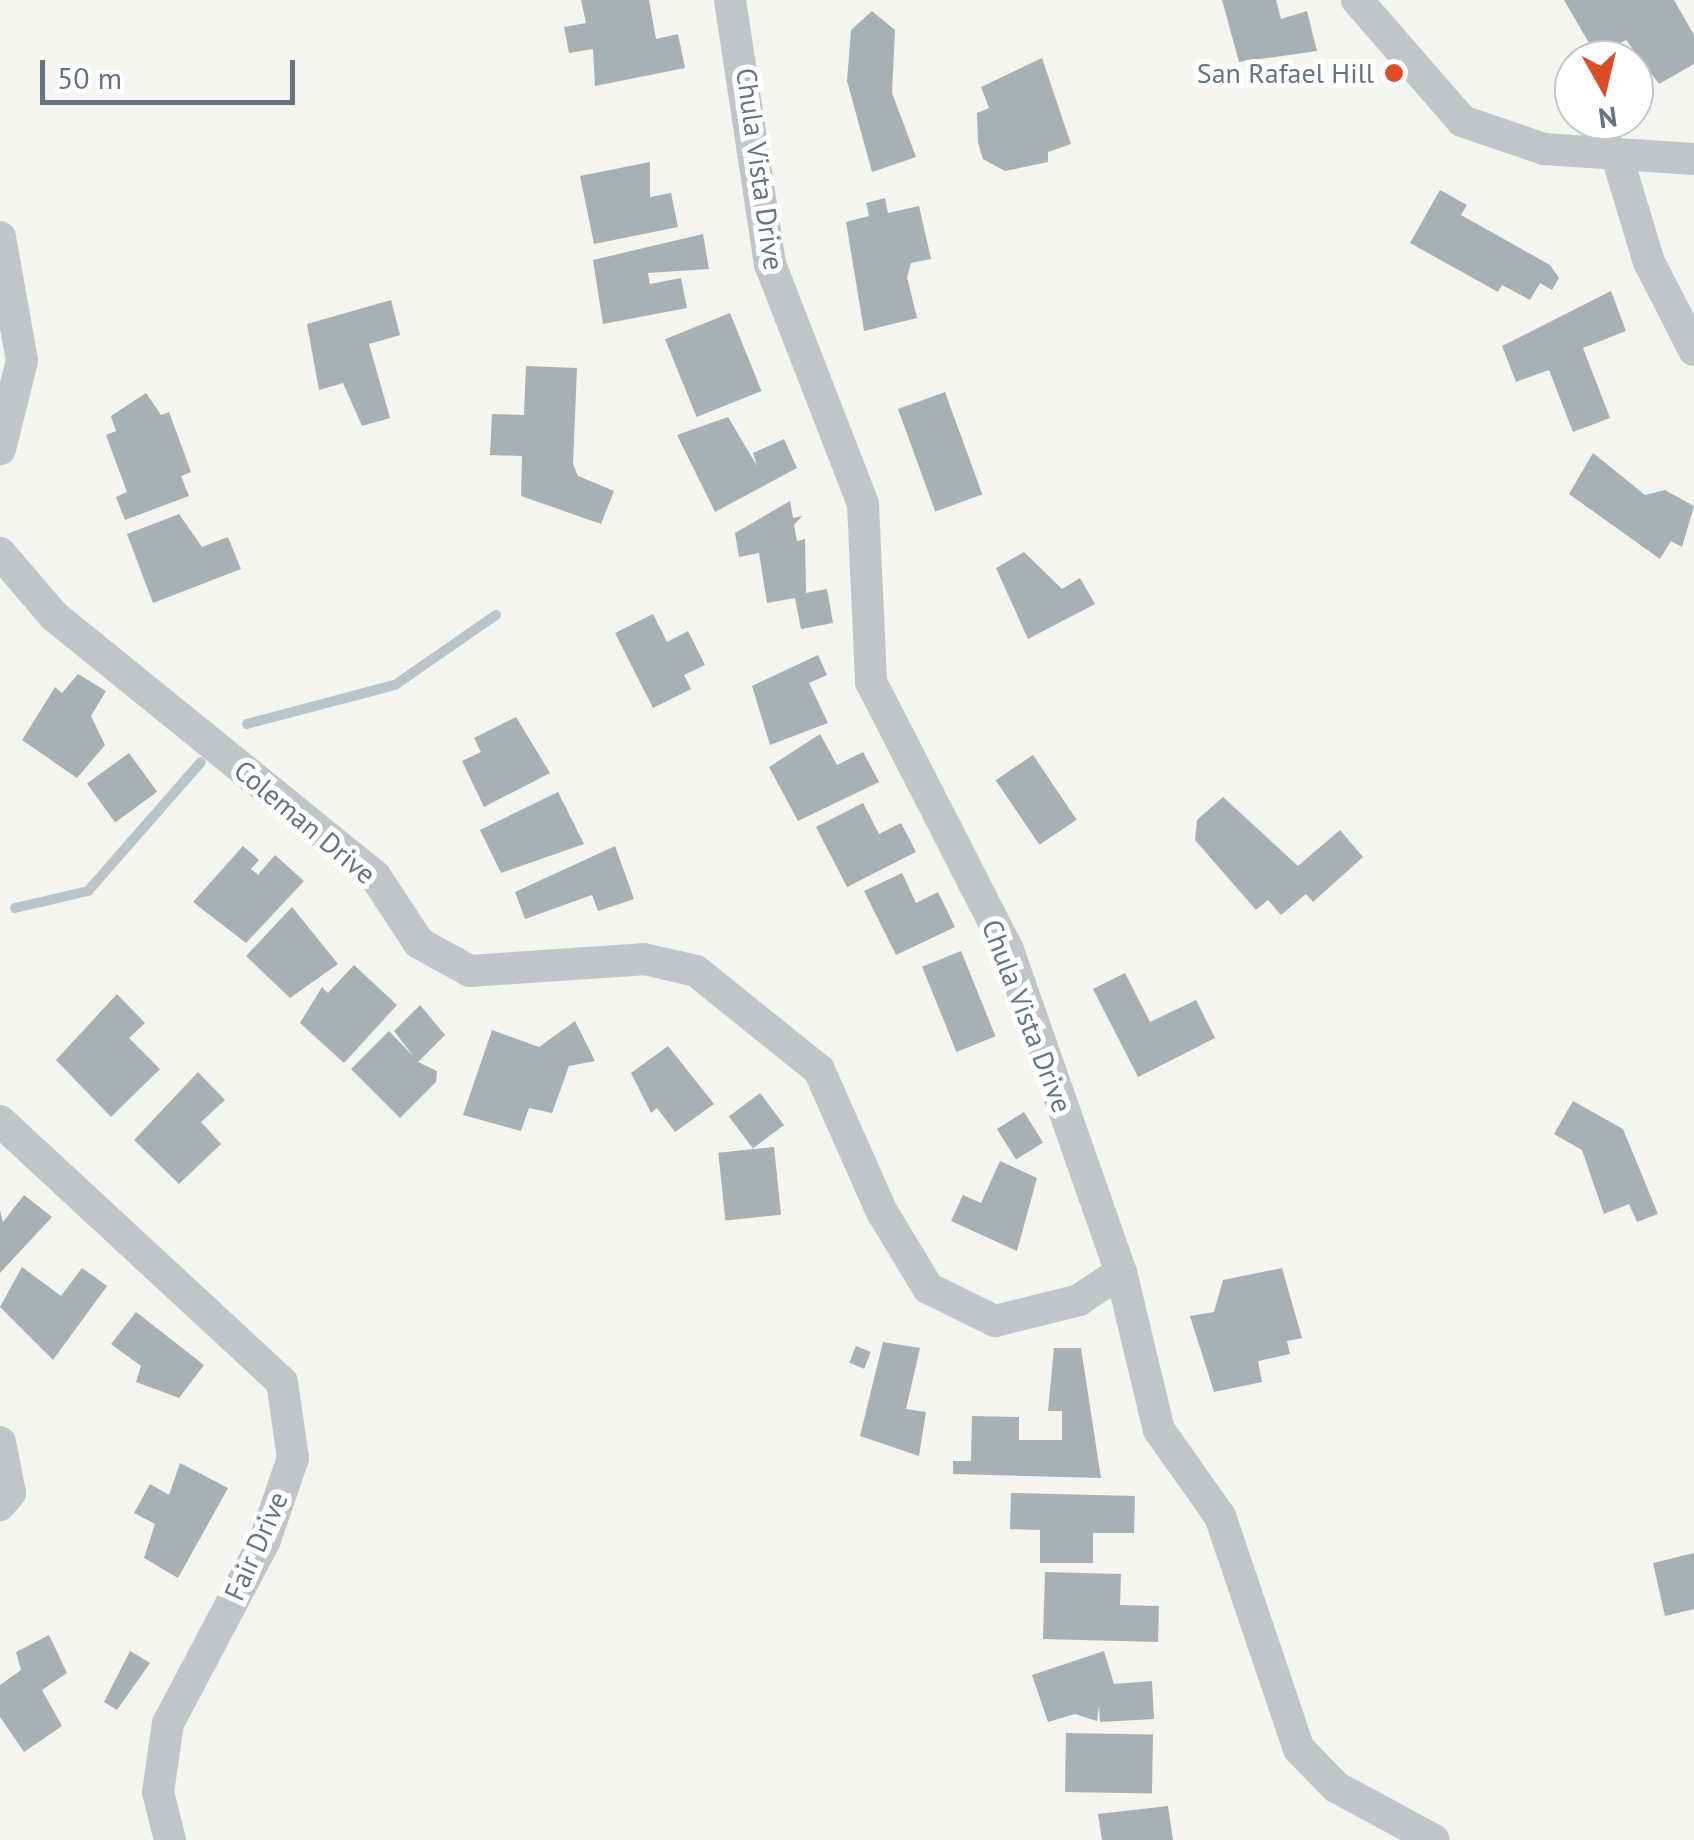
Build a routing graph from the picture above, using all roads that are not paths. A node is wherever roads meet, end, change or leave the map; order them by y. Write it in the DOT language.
graph roads {
  1 [pos="730,0"];
  2 [pos="1357,0"];
  3 [pos="1616,153"];
  4 [pos="1694,159"];
  5 [pos="0,237"];
  6 [pos="1694,350"];
  7 [pos="11,366"];
  8 [pos="0,448"];
  9 [pos="0,553"];
  10 [pos="0,1122"];
  11 [pos="1121,1272"];
  12 [pos="0,1442"];
  13 [pos="0,1504"];
  14 [pos="170,1840"];
  15 [pos="1434,1840"];
  1 -- 11 [label="street, Chula Vista Drive"];
  2 -- 3 [label="street"];
  3 -- 4 [label="street"];
  3 -- 6 [label="street"];
  5 -- 7 [label="street"];
  7 -- 8 [label="street"];
  9 -- 11 [label="street, Coleman Drive"];
  10 -- 14 [label="street, Fair Drive"];
  11 -- 15 [label="street, Chula Vista Drive"];
  12 -- 13 [label="street"];
}
